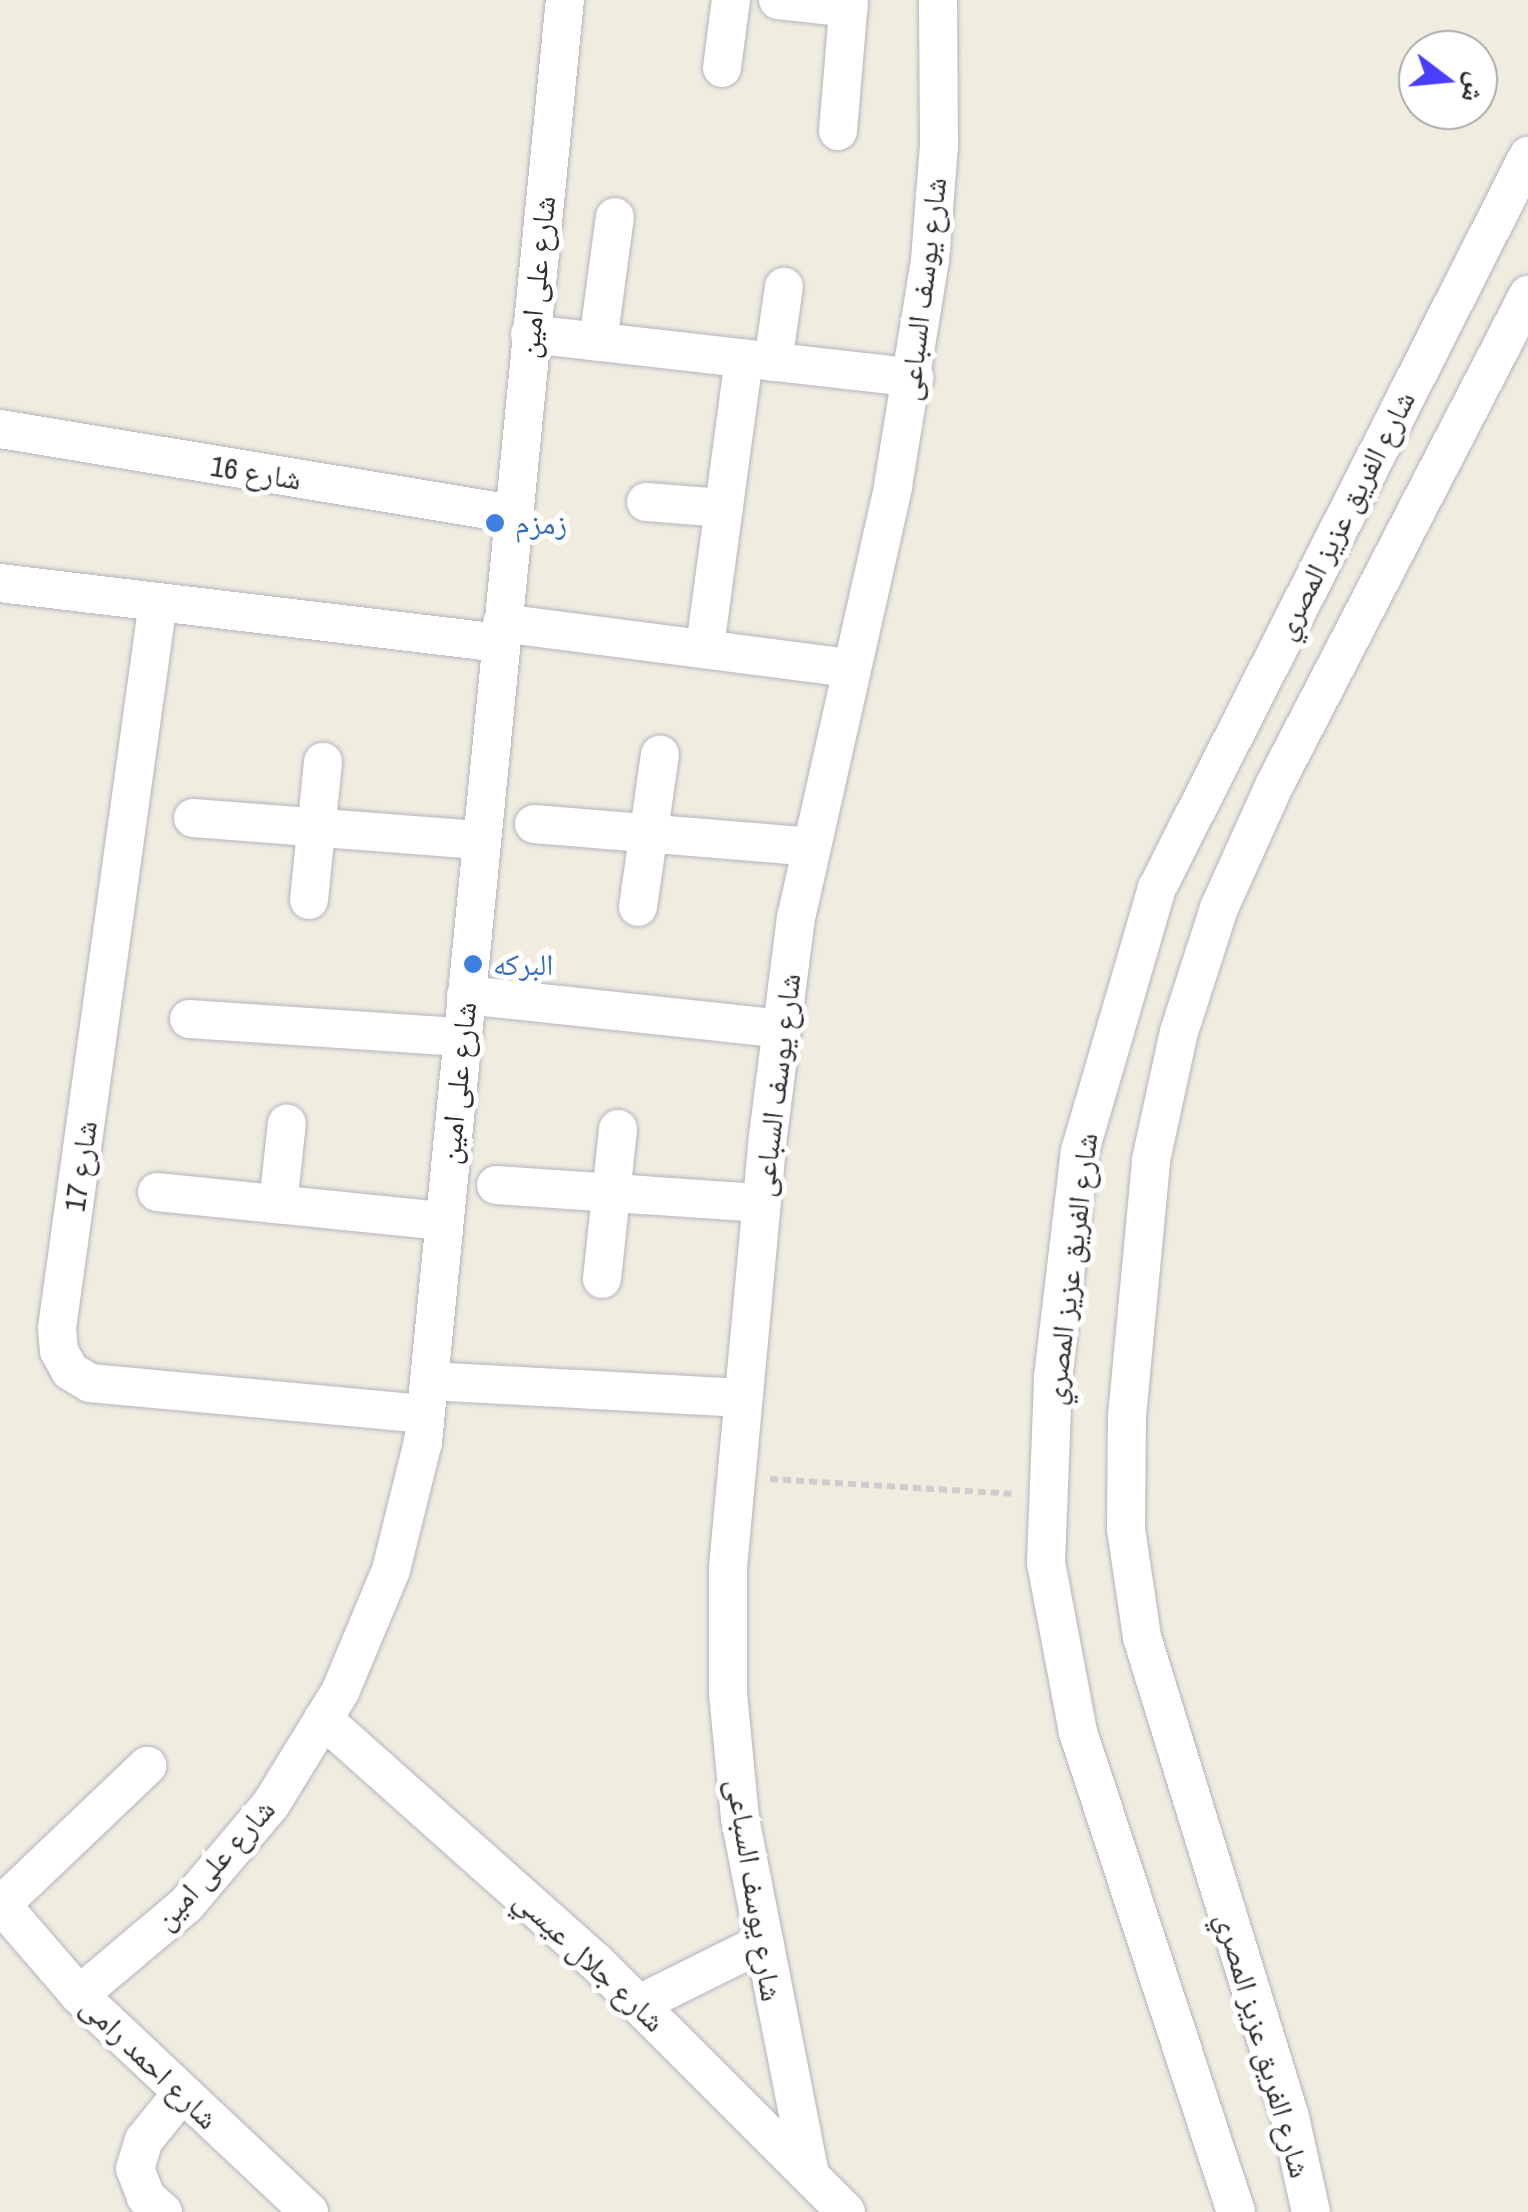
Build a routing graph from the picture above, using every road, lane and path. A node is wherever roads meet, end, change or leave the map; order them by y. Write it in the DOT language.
graph roads {
  1 [pos="565,0"];
  2 [pos="730,0"];
  3 [pos="778,0"];
  4 [pos="938,0"];
  5 [pos="849,4"];
  6 [pos="722,68"];
  7 [pos="838,131"];
  8 [pos="1528,156"];
  9 [pos="615,216"];
  10 [pos="784,286"];
  11 [pos="1528,296"];
  12 [pos="530,334"];
  13 [pos="598,342"];
  14 [pos="1430,347"];
  15 [pos="758,361"];
  16 [pos="1487,375"];
  17 [pos="914,378"];
  18 [pos="0,429"];
  19 [pos="1376,453"];
  20 [pos="1432,481"];
  21 [pos="646,502"];
  22 [pos="724,508"];
  23 [pos="513,514"];
  24 [pos="0,583"];
  25 [pos="158,602"];
  26 [pos="501,633"];
  27 [pos="706,648"];
  28 [pos="850,668"];
  29 [pos="660,755"];
  30 [pos="323,762"];
  31 [pos="193,818"];
  32 [pos="534,824"];
  33 [pos="316,828"];
  34 [pos="649,832"];
  35 [pos="478,840"];
  36 [pos="811,847"];
  37 [pos="309,900"];
  38 [pos="638,906"];
  39 [pos="466,996"];
  40 [pos="189,1019"];
  41 [pos="782,1029"];
  42 [pos="461,1036"];
  43 [pos="287,1123"];
  44 [pos="618,1129"];
  45 [pos="496,1185"];
  46 [pos="157,1192"];
  47 [pos="611,1193"];
  48 [pos="762,1203"];
  49 [pos="278,1204"];
  50 [pos="444,1221"];
  51 [pos="602,1279"];
  52 [pos="428,1398"];
  53 [pos="742,1398"];
  54 [pos="735,1476"];
  55 [pos="1048,1496"];
  56 [pos="323,1718"];
  57 [pos="147,1766"];
  58 [pos="1,1904"];
  59 [pos="764,1942"];
  60 [pos="79,1995"];
  61 [pos="639,2004"];
  62 [pos="182,2093"];
  63 [pos="810,2175"];
  64 [pos="163,2212"];
  65 [pos="309,2212"];
  66 [pos="846,2212"];
  67 [pos="1236,2212"];
  68 [pos="1311,2212"];
  1 -- 12 [label="street, شارع على امين"];
  2 -- 6 [label="street"];
  3 -- 5 [label="street"];
  4 -- 17 [label="street, شارع يوسف السباعى"];
  5 -- 7 [label="street"];
  8 -- 14 [label="street, شارع الفريق عزيز المصري"];
  9 -- 13 [label="street"];
  10 -- 15 [label="street"];
  11 -- 16 [label="street, شارع الفريق عزيز المصري"];
  12 -- 13 [label="street"];
  12 -- 23 [label="street, شارع على امين"];
  13 -- 15 [label="street"];
  14 -- 16 [label="street"];
  14 -- 19 [label="street, شارع الفريق عزيز المصري"];
  15 -- 17 [label="street"];
  15 -- 22 [label="street"];
  16 -- 20 [label="street, شارع الفريق عزيز المصري"];
  17 -- 28 [label="street, شارع يوسف السباعى"];
  18 -- 23 [label="street, شارع 16"];
  19 -- 20 [label="street"];
  19 -- 55 [label="street, شارع الفريق عزيز المصري"];
  20 -- 68 [label="street, شارع الفريق عزيز المصري"];
  21 -- 22 [label="street"];
  22 -- 27 [label="street"];
  23 -- 26 [label="street, شارع على امين"];
  24 -- 25 [label="street"];
  25 -- 26 [label="street"];
  25 -- 52 [label="street, شارع 17"];
  26 -- 27 [label="street"];
  26 -- 35 [label="street, شارع على امين"];
  27 -- 28 [label="street"];
  28 -- 36 [label="street, شارع يوسف السباعى"];
  29 -- 34 [label="street"];
  30 -- 33 [label="street"];
  31 -- 33 [label="street"];
  32 -- 34 [label="street"];
  33 -- 35 [label="street"];
  33 -- 37 [label="street"];
  34 -- 36 [label="street"];
  34 -- 38 [label="street"];
  35 -- 39 [label="street, شارع على امين"];
  36 -- 41 [label="street, شارع يوسف السباعى"];
  39 -- 41 [label="street"];
  39 -- 42 [label="street, شارع على امين"];
  40 -- 42 [label="street"];
  41 -- 48 [label="street, شارع يوسف السباعى"];
  42 -- 50 [label="street, شارع على امين"];
  43 -- 49 [label="street"];
  44 -- 47 [label="street"];
  45 -- 47 [label="street"];
  46 -- 49 [label="street"];
  47 -- 48 [label="street"];
  47 -- 51 [label="street"];
  48 -- 53 [label="street, شارع يوسف السباعى"];
  49 -- 50 [label="street"];
  50 -- 52 [label="street, شارع على امين"];
  52 -- 53 [label="street"];
  52 -- 56 [label="street, شارع على امين"];
  53 -- 54 [label="street, شارع يوسف السباعى"];
  54 -- 55 [label="path"];
  54 -- 59 [label="street, شارع يوسف السباعى"];
  55 -- 67 [label="street, شارع الفريق عزيز المصري"];
  56 -- 60 [label="street, شارع على امين"];
  56 -- 61 [label="street, شارع جلال عيسي"];
  57 -- 58 [label="street"];
  58 -- 60 [label="street, شارع احمد رامى"];
  59 -- 61 [label="street"];
  59 -- 63 [label="street, شارع يوسف السباعى"];
  60 -- 62 [label="street, شارع احمد رامى"];
  61 -- 63 [label="street, شارع جلال عيسي"];
  62 -- 64 [label="street"];
  62 -- 65 [label="street, شارع احمد رامى"];
  63 -- 66 [label="street, شارع جلال عيسي"];
}
